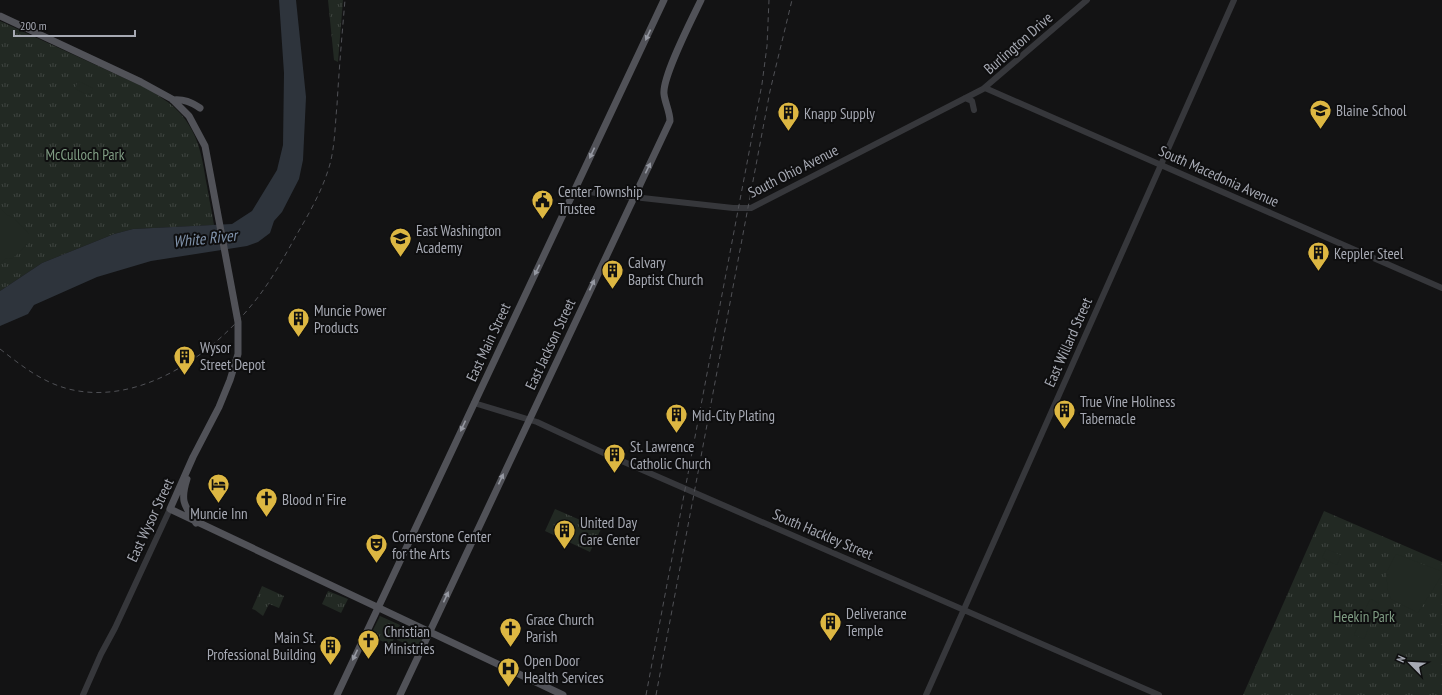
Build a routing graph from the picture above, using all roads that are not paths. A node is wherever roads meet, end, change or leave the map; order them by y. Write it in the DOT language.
graph roads {
  1 [pos="664,0"];
  2 [pos="701,0"];
  3 [pos="1087,0"];
  4 [pos="1234,0"];
  5 [pos="0,16"];
  6 [pos="984,88"];
  7 [pos="965,98"];
  8 [pos="173,100"];
  9 [pos="200,108"];
  10 [pos="974,110"];
  11 [pos="1161,164"];
  12 [pos="575,189"];
  13 [pos="634,197"];
  14 [pos="1442,288"];
  15 [pos="474,403"];
  16 [pos="529,419"];
  17 [pos="190,465"];
  18 [pos="170,509"];
  19 [pos="196,523"];
  20 [pos="378,607"];
  21 [pos="964,610"];
  22 [pos="430,632"];
  23 [pos="83,695"];
  24 [pos="337,695"];
  25 [pos="400,695"];
  26 [pos="563,695"];
  27 [pos="926,695"];
  28 [pos="1158,695"];
  1 -- 12 [label="main road, East Main Street, one-way"];
  13 -- 2 [label="main road, East Jackson Street, one-way"];
  3 -- 6 [label="street, Burlington Drive"];
  4 -- 11 [label="street, East Willard Street"];
  5 -- 8 [label="main road"];
  6 -- 7 [label="street, South Ohio Avenue"];
  6 -- 11 [label="street, South Macedonia Avenue"];
  7 -- 10 [label="street"];
  7 -- 13 [label="street, South Ohio Avenue"];
  8 -- 9 [label="main road"];
  8 -- 17 [label="main road, East Wysor Street"];
  11 -- 14 [label="street, South Macedonia Avenue"];
  11 -- 21 [label="street, East Willard Street"];
  12 -- 13 [label="street, South Ohio Avenue"];
  12 -- 15 [label="main road, East Main Street, one-way"];
  16 -- 13 [label="main road, East Jackson Street, one-way"];
  15 -- 16 [label="street, South Hackley Street"];
  15 -- 20 [label="main road, East Main Street, one-way"];
  16 -- 21 [label="street, South Hackley Street"];
  22 -- 16 [label="main road, East Jackson Street, one-way"];
  17 -- 18 [label="main road, East Wysor Street"];
  17 -- 19 [label="main road"];
  18 -- 19 [label="main road"];
  18 -- 23 [label="street, East Wysor Street"];
  19 -- 20 [label="main road"];
  20 -- 22 [label="main road"];
  20 -- 24 [label="main road, East Main Street, one-way"];
  21 -- 27 [label="street, East Willard Street"];
  21 -- 28 [label="street, South Hackley Street"];
  22 -- 25 [label="main road, East Jackson Street"];
  22 -- 26 [label="main road"];
}
